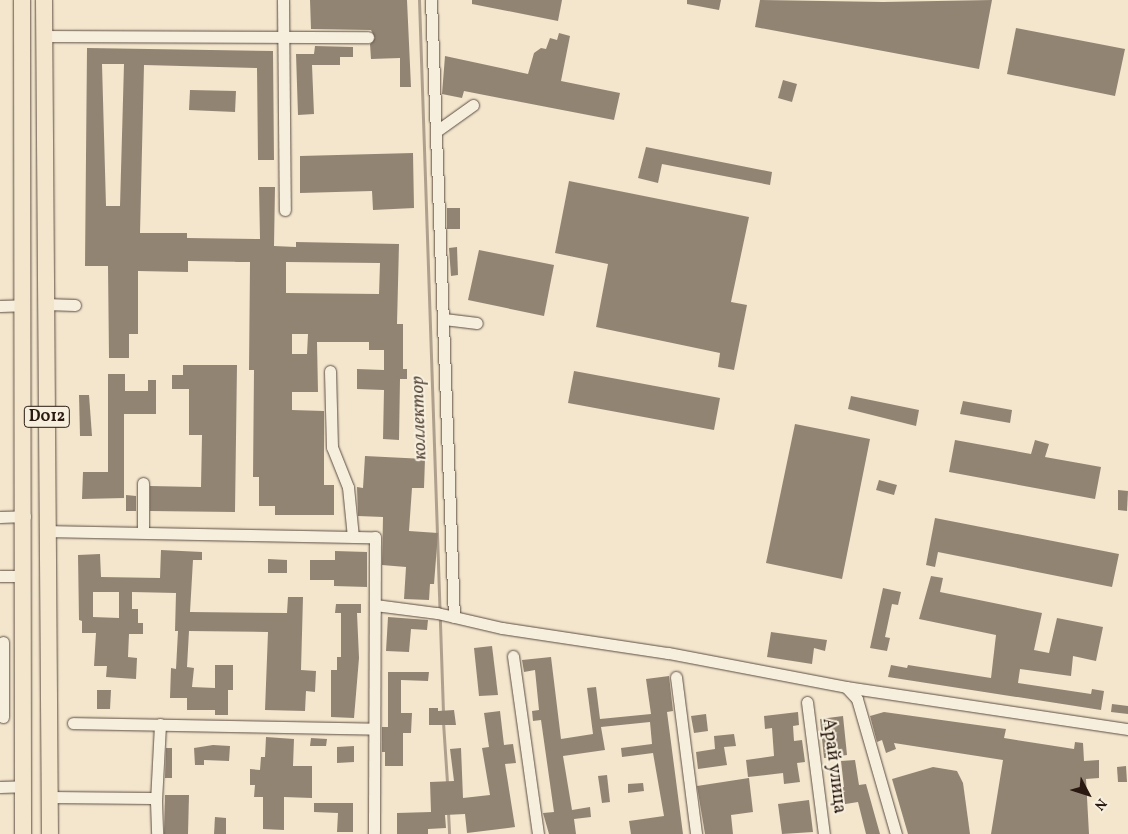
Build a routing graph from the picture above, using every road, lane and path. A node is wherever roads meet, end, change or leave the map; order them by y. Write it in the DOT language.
graph roads {
  1 [pos="44,0"];
  2 [pos="283,0"];
  3 [pos="431,0"];
  4 [pos="22,1"];
  5 [pos="44,36"];
  6 [pos="284,37"];
  7 [pos="368,38"];
  8 [pos="473,105"];
  9 [pos="438,130"];
  10 [pos="285,210"];
  11 [pos="45,304"];
  12 [pos="23,305"];
  13 [pos="75,305"];
  14 [pos="0,306"];
  15 [pos="444,319"];
  16 [pos="477,323"];
  17 [pos="330,371"];
  18 [pos="143,483"];
  19 [pos="25,516"];
  20 [pos="0,517"];
  21 [pos="48,530"];
  22 [pos="143,532"];
  23 [pos="353,537"];
  24 [pos="0,576"];
  25 [pos="24,576"];
  26 [pos="375,605"];
  27 [pos="452,617"];
  28 [pos="2,642"];
  29 [pos="24,642"];
  30 [pos="513,656"];
  31 [pos="676,677"];
  32 [pos="846,687"];
  33 [pos="807,702"];
  34 [pos="2,717"];
  35 [pos="24,717"];
  36 [pos="73,723"];
  37 [pos="160,724"];
  38 [pos="373,729"];
  39 [pos="1128,729"];
  40 [pos="23,786"];
  41 [pos="0,787"];
  42 [pos="50,797"];
  43 [pos="156,801"];
  44 [pos="23,834"];
  45 [pos="50,834"];
  46 [pos="157,834"];
  47 [pos="374,834"];
  48 [pos="538,834"];
  49 [pos="696,834"];
  50 [pos="824,834"];
  51 [pos="896,834"];
  1 -- 4 [label="highway"];
  1 -- 5 [label="highway, D012"];
  2 -- 6 [label="street"];
  3 -- 9 [label="street"];
  4 -- 12 [label="highway, D012"];
  5 -- 6 [label="street"];
  5 -- 11 [label="highway, D012"];
  6 -- 7 [label="street"];
  6 -- 10 [label="street"];
  8 -- 9 [label="street"];
  9 -- 15 [label="street"];
  11 -- 12 [label="highway"];
  11 -- 13 [label="street"];
  11 -- 21 [label="highway, D012"];
  12 -- 14 [label="street"];
  12 -- 19 [label="highway, D012"];
  15 -- 16 [label="street"];
  15 -- 27 [label="street"];
  17 -- 23 [label="street"];
  18 -- 22 [label="street"];
  19 -- 20 [label="street"];
  19 -- 25 [label="highway, D012"];
  21 -- 22 [label="street"];
  21 -- 42 [label="highway, D012"];
  22 -- 23 [label="street"];
  23 -- 26 [label="street"];
  24 -- 25 [label="street"];
  25 -- 29 [label="highway, D012"];
  26 -- 27 [label="street"];
  26 -- 38 [label="street"];
  27 -- 32 [label="street"];
  28 -- 29 [label="street"];
  28 -- 34 [label="street"];
  29 -- 35 [label="highway, D012"];
  30 -- 48 [label="street"];
  31 -- 49 [label="street"];
  32 -- 39 [label="street"];
  32 -- 51 [label="street"];
  33 -- 50 [label="street, Арай улица"];
  34 -- 35 [label="street"];
  35 -- 40 [label="highway, D012"];
  36 -- 37 [label="street"];
  37 -- 38 [label="street"];
  37 -- 43 [label="street"];
  38 -- 47 [label="street"];
  40 -- 41 [label="street"];
  40 -- 44 [label="highway, D012"];
  42 -- 43 [label="street"];
  42 -- 45 [label="highway, D012"];
  43 -- 46 [label="street"];
}
